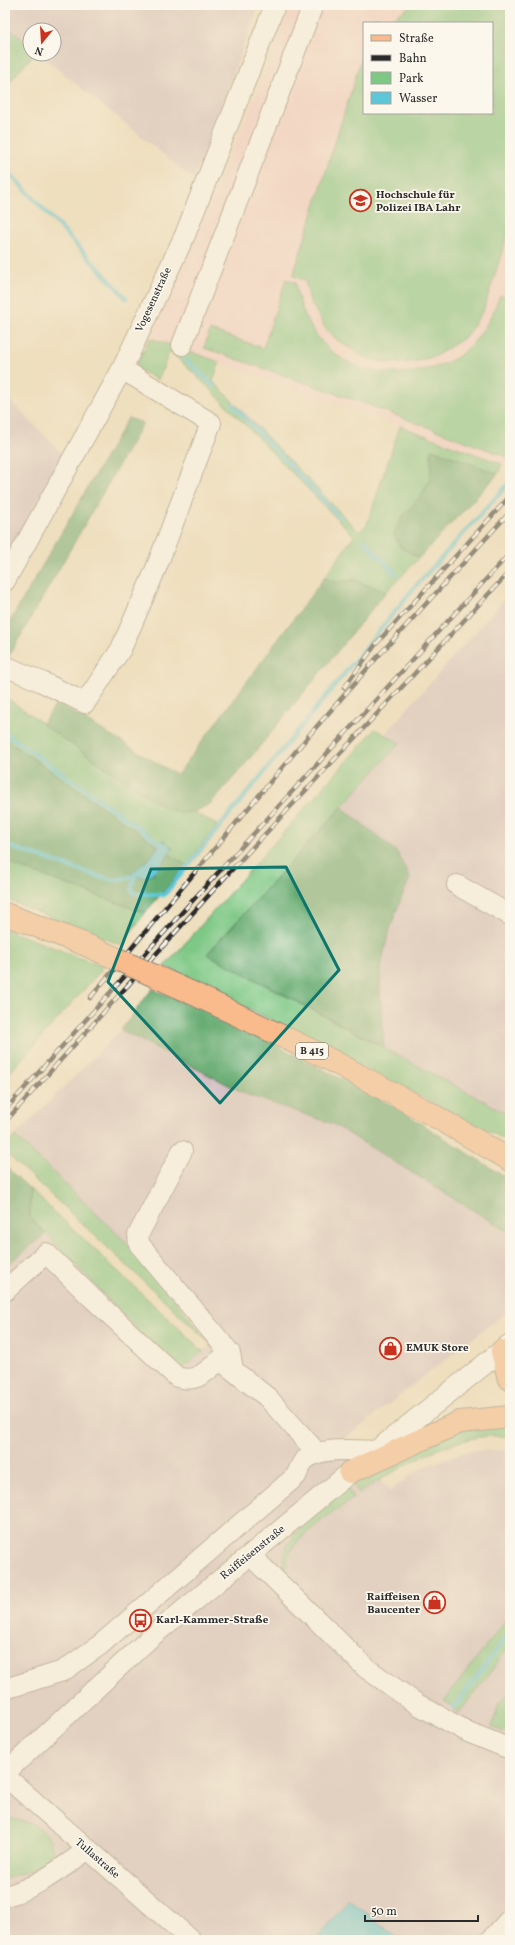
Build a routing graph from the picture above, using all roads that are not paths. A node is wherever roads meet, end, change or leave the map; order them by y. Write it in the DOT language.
graph roads {
  1 [pos="276,5"];
  2 [pos="313,5"];
  3 [pos="182,345"];
  4 [pos="122,369"];
  5 [pos="5,581"];
  6 [pos="5,666"];
  7 [pos="457,885"];
  8 [pos="5,914"];
  9 [pos="510,915"];
  10 [pos="182,1151"];
  11 [pos="510,1160"];
  12 [pos="5,1291"];
  13 [pos="507,1351"];
  14 [pos="227,1364"];
  15 [pos="510,1379"];
  16 [pos="510,1417"];
  17 [pos="376,1451"];
  18 [pos="318,1454"];
  19 [pos="350,1472"];
  20 [pos="251,1556"];
  21 [pos="5,1689"];
  22 [pos="510,1749"];
  23 [pos="5,1773"];
  24 [pos="5,1776"];
  25 [pos="87,1850"];
  26 [pos="5,1896"];
  27 [pos="510,1918"];
  28 [pos="191,1940"];
  29 [pos="491,1940"];
  1 -- 4 [label="street, Vogesenstraße"];
  2 -- 3 [label="street"];
  4 -- 5 [label="street, Vogesenstraße"];
  4 -- 6 [label="street"];
  7 -- 9 [label="street"];
  8 -- 11 [label="main road, B 415, bridge"];
  10 -- 14 [label="street"];
  12 -- 14 [label="street"];
  13 -- 15 [label="main road"];
  13 -- 17 [label="street, Raiffeisenstraße"];
  14 -- 18 [label="street"];
  16 -- 19 [label="main road"];
  17 -- 18 [label="street"];
  17 -- 19 [label="street, Raiffeisenstraße"];
  18 -- 21 [label="street"];
  19 -- 20 [label="street, Raiffeisenstraße"];
  20 -- 22 [label="street"];
  20 -- 23 [label="street, Raiffeisenstraße"];
  24 -- 25 [label="street, Tullastraße"];
  25 -- 26 [label="street"];
  25 -- 28 [label="street, Tullastraße"];
  27 -- 29 [label="street"];
}
